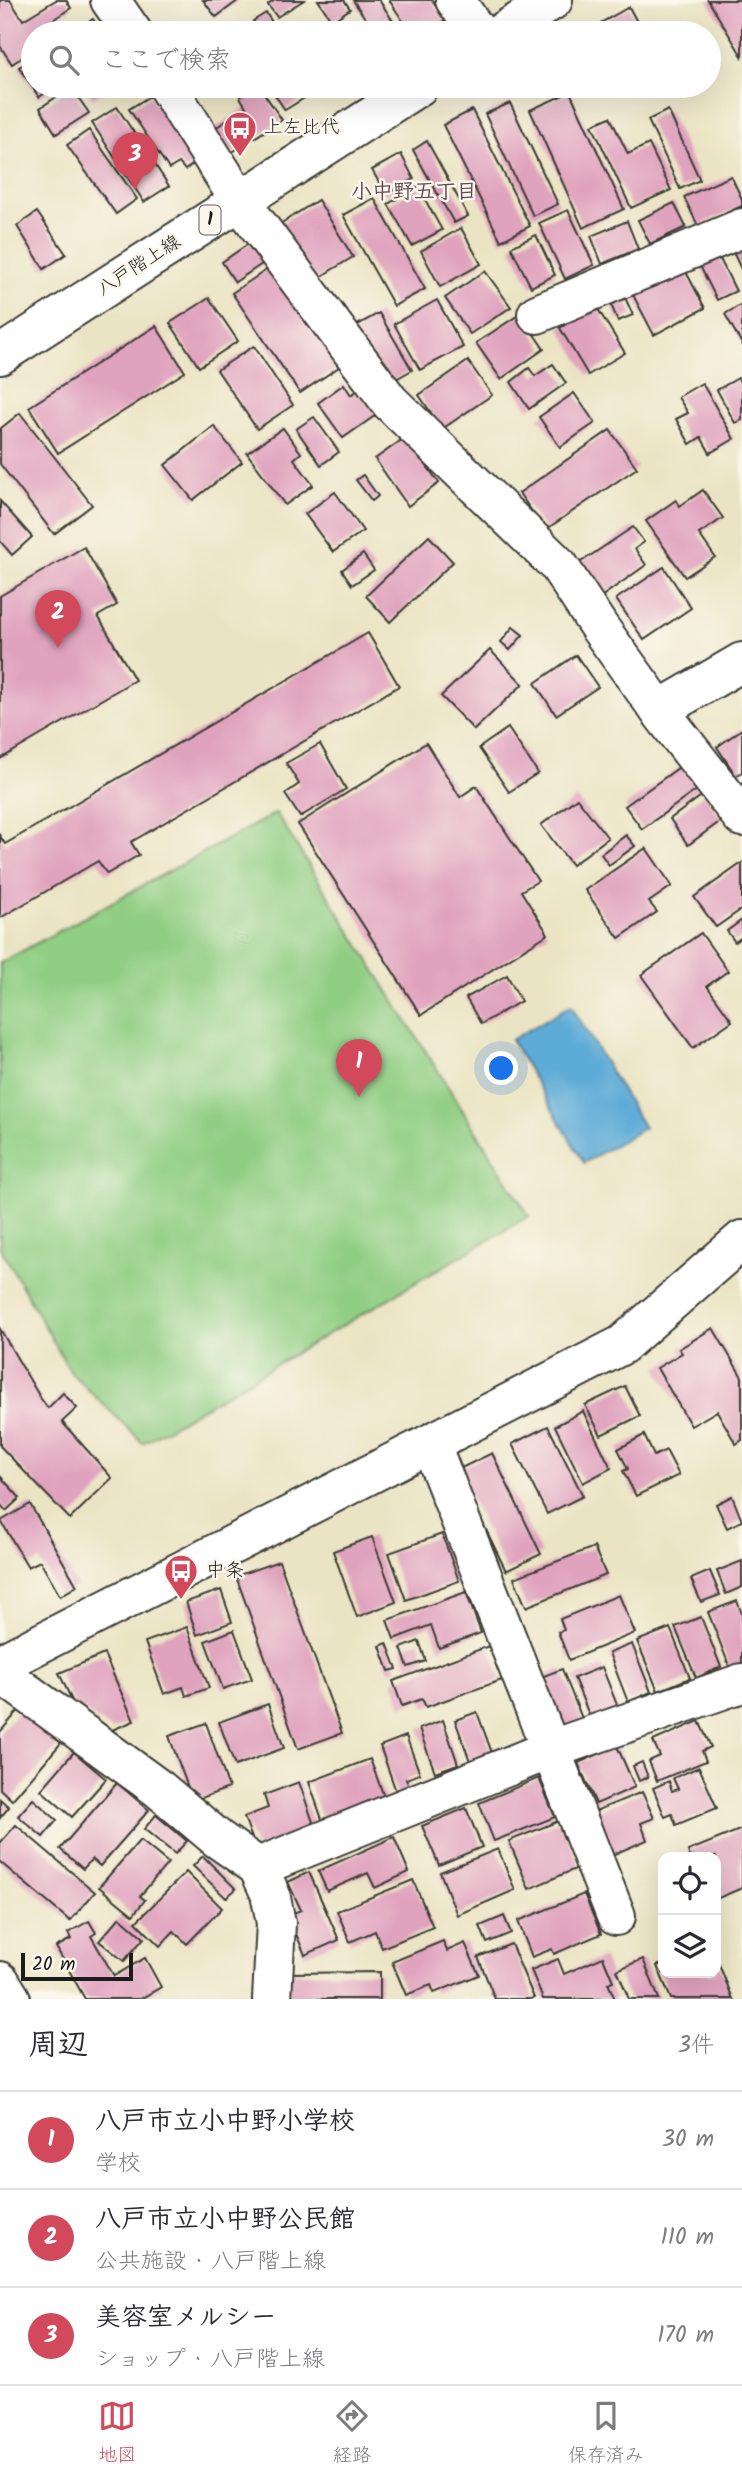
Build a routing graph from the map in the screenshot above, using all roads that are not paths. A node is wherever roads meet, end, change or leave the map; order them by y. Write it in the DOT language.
graph roads {
  1 [pos="110,0"];
  2 [pos="454,0"];
  3 [pos="553,0"];
  4 [pos="125,21"];
  5 [pos="469,21"];
  6 [pos="520,21"];
  7 [pos="175,98"];
  8 [pos="400,98"];
  9 [pos="240,201"];
  10 [pos="742,228"];
  11 [pos="537,314"];
  12 [pos="0,355"];
  13 [pos="742,662"];
  14 [pos="659,710"];
  15 [pos="742,817"];
  16 [pos="742,1240"];
  17 [pos="431,1445"];
  18 [pos="0,1664"];
  19 [pos="0,1673"];
  20 [pos="742,1683"];
  21 [pos="549,1750"];
  22 [pos="258,1867"];
  23 [pos="616,1916"];
  24 [pos="0,1981"];
  25 [pos="11,1999"];
  26 [pos="271,1999"];
  1 -- 4 [label="street"];
  2 -- 5 [label="street"];
  3 -- 6 [label="street"];
  7 -- 9 [label="street"];
  8 -- 9 [label="street, 八戸階上線 / 1"];
  9 -- 12 [label="street, 八戸階上線 / 1"];
  9 -- 14 [label="street"];
  10 -- 11 [label="street"];
  13 -- 14 [label="street"];
  14 -- 15 [label="street"];
  16 -- 17 [label="street"];
  17 -- 18 [label="street"];
  17 -- 21 [label="street"];
  19 -- 22 [label="street"];
  20 -- 21 [label="street"];
  21 -- 22 [label="street"];
  21 -- 23 [label="street"];
  22 -- 26 [label="street"];
  24 -- 25 [label="street"];
}
